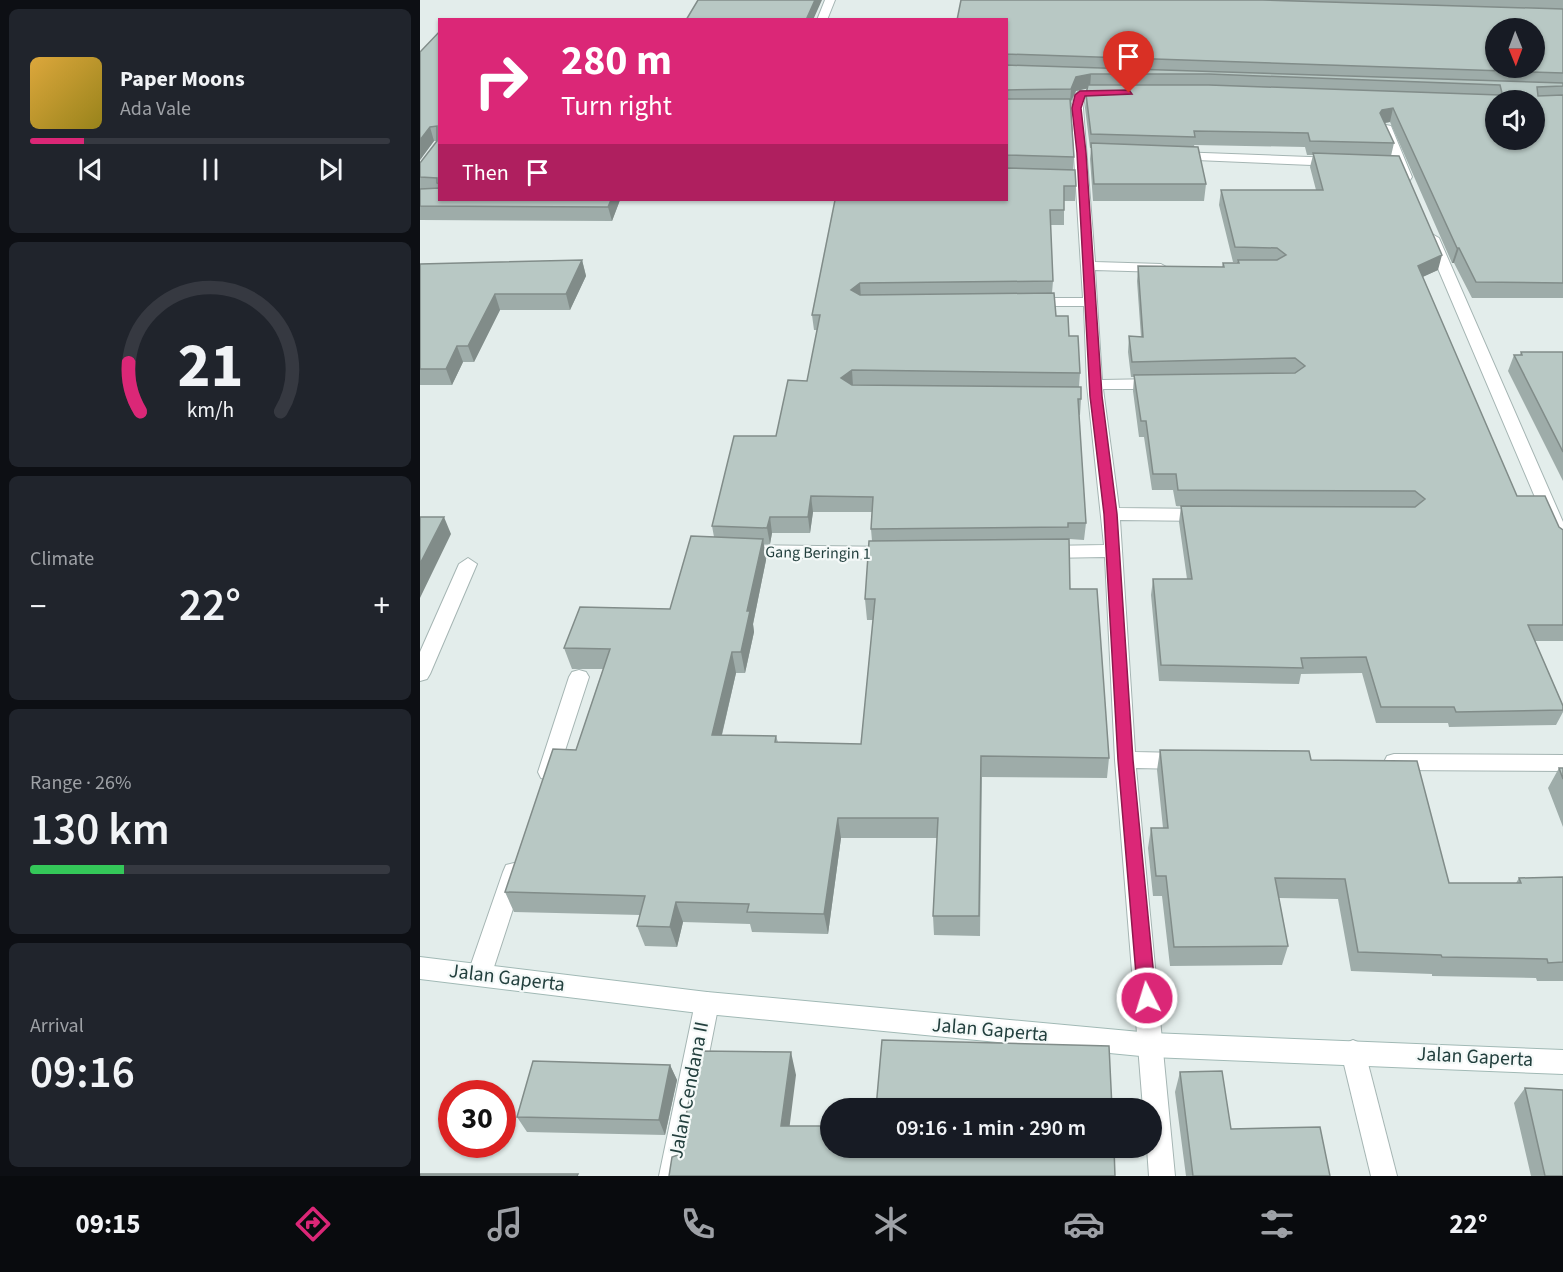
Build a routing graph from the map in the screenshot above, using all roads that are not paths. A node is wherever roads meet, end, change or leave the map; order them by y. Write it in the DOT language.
graph roads {
  1 [pos="830,0"];
  2 [pos="823,18"];
  3 [pos="1120,93"];
  4 [pos="1385,126"];
  5 [pos="1168,156"];
  6 [pos="1354,162"];
  7 [pos="1414,196"];
  8 [pos="1427,228"];
  9 [pos="1087,266"];
  10 [pos="1176,268"];
  11 [pos="1089,302"];
  12 [pos="1021,303"];
  13 [pos="1171,384"];
  14 [pos="1092,393"];
  15 [pos="1110,514"];
  16 [pos="1225,515"];
  17 [pos="1563,542"];
  18 [pos="729,551"];
  19 [pos="1029,552"];
  20 [pos="1111,552"];
  21 [pos="913,553"];
  22 [pos="468,564"];
  23 [pos="420,674"];
  24 [pos="579,676"];
  25 [pos="1125,760"];
  26 [pos="1196,761"];
  27 [pos="1374,762"];
  28 [pos="1563,763"];
  29 [pos="540,796"];
  30 [pos="522,851"];
  31 [pos="420,968"];
  32 [pos="480,973"];
  33 [pos="707,1004"];
  34 [pos="1151,1045"];
  35 [pos="1353,1052"];
  36 [pos="1563,1062"];
  37 [pos="672,1176"];
  38 [pos="1162,1176"];
  39 [pos="1384,1176"];
  1 -- 2 [label="street"];
  3 -- 9 [label="street"];
  4 -- 7 [label="street"];
  5 -- 6 [label="street"];
  8 -- 17 [label="street"];
  9 -- 10 [label="street"];
  9 -- 11 [label="street"];
  11 -- 12 [label="street"];
  11 -- 14 [label="street"];
  13 -- 14 [label="street"];
  14 -- 15 [label="street"];
  15 -- 16 [label="street"];
  15 -- 20 [label="street"];
  18 -- 21 [label="street, Gang Beringin 1"];
  19 -- 20 [label="street"];
  20 -- 25 [label="street"];
  22 -- 23 [label="street"];
  24 -- 29 [label="street"];
  25 -- 26 [label="street"];
  25 -- 34 [label="street"];
  27 -- 28 [label="street"];
  30 -- 32 [label="street"];
  31 -- 32 [label="street, Jalan Gaperta"];
  32 -- 33 [label="street, Jalan Gaperta"];
  33 -- 34 [label="street, Jalan Gaperta"];
  33 -- 37 [label="street, Jalan Cendana II"];
  34 -- 35 [label="street, Jalan Gaperta"];
  34 -- 38 [label="street"];
  35 -- 36 [label="street, Jalan Gaperta"];
  35 -- 39 [label="street"];
}
